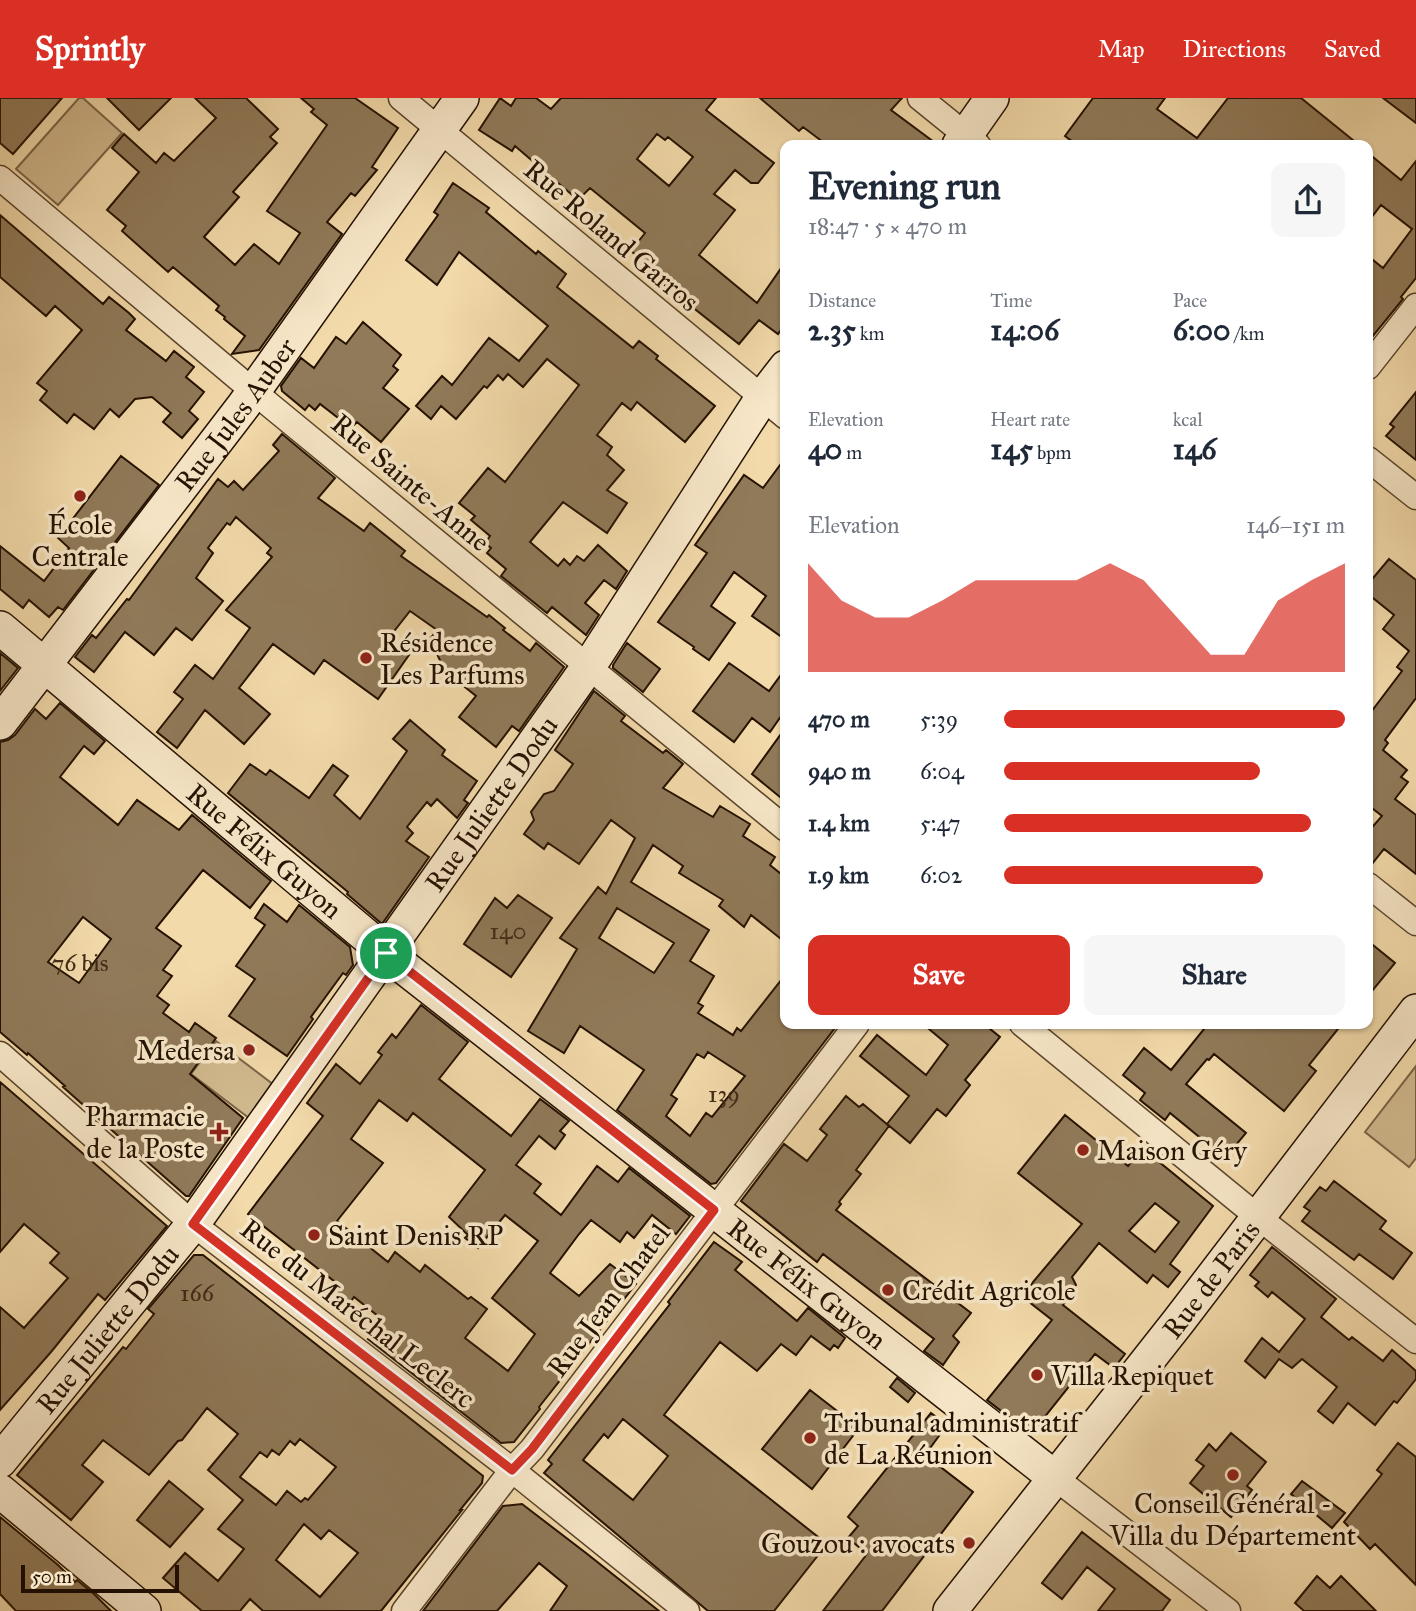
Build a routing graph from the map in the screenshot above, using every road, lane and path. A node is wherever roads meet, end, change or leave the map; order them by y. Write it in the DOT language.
graph roads {
  1 [pos="401,98"];
  2 [pos="462,98"];
  3 [pos="920,98"];
  4 [pos="992,98"];
  5 [pos="439,131"];
  6 [pos="966,140"];
  7 [pos="969,140"];
  8 [pos="0,178"];
  9 [pos="1416,306"];
  10 [pos="1373,362"];
  11 [pos="780,388"];
  12 [pos="254,391"];
  13 [pos="774,408"];
  14 [pos="1373,463"];
  15 [pos="1416,497"];
  16 [pos="0,628"];
  17 [pos="588,665"];
  18 [pos="45,666"];
  19 [pos="0,723"];
  20 [pos="780,824"];
  21 [pos="1373,889"];
  22 [pos="1416,923"];
  23 [pos="386,953"];
  24 [pos="1416,1011"];
  25 [pos="853,1029"];
  26 [pos="1028,1029"];
  27 [pos="0,1054"];
  28 [pos="714,1210"];
  29 [pos="1258,1217"];
  30 [pos="193,1224"];
  31 [pos="1416,1341"];
  32 [pos="0,1461"];
  33 [pos="512,1470"];
  34 [pos="1054,1477"];
  35 [pos="0,1491"];
  36 [pos="144,1611"];
  37 [pos="404,1611"];
  38 [pos="687,1611"];
  39 [pos="950,1611"];
  40 [pos="1228,1611"];
  1 -- 5 [label="street, Rue Roland Garros"];
  2 -- 5 [label="street, Rue Jules Auber"];
  3 -- 6 [label="street"];
  4 -- 7 [label="street"];
  5 -- 12 [label="street, Rue Jules Auber"];
  5 -- 13 [label="street, Rue Roland Garros"];
  8 -- 12 [label="street, Rue Sainte-Anne"];
  9 -- 10 [label="street"];
  11 -- 13 [label="street, Rue Juliette Dodu"];
  12 -- 17 [label="street, Rue Sainte-Anne"];
  12 -- 18 [label="street, Rue Jules Auber"];
  13 -- 17 [label="street, Rue Juliette Dodu"];
  14 -- 15 [label="street"];
  16 -- 18 [label="street, Rue Félix Guyon"];
  17 -- 20 [label="street, Rue Sainte-Anne"];
  17 -- 23 [label="street, Rue Juliette Dodu"];
  18 -- 19 [label="street, Rue Jules Auber"];
  18 -- 23 [label="street, Rue Félix Guyon"];
  21 -- 22 [label="street"];
  23 -- 28 [label="street, Rue Félix Guyon"];
  23 -- 30 [label="street, Rue Juliette Dodu"];
  24 -- 29 [label="street, Rue de Paris"];
  25 -- 28 [label="street, Rue Jean Chatel"];
  26 -- 29 [label="street"];
  27 -- 30 [label="street, Rue du Maréchal Leclerc"];
  28 -- 33 [label="street, Rue Jean Chatel"];
  28 -- 34 [label="street, Rue Félix Guyon"];
  29 -- 31 [label="street"];
  29 -- 34 [label="street, Rue de Paris"];
  30 -- 32 [label="street, Rue Juliette Dodu"];
  30 -- 33 [label="street, Rue du Maréchal Leclerc"];
  33 -- 37 [label="street, Rue Jean Chatel"];
  33 -- 38 [label="street, Rue du Maréchal Leclerc"];
  34 -- 39 [label="street, Rue de Paris"];
  34 -- 40 [label="street, Rue Félix Guyon"];
  35 -- 36 [label="street"];
}
